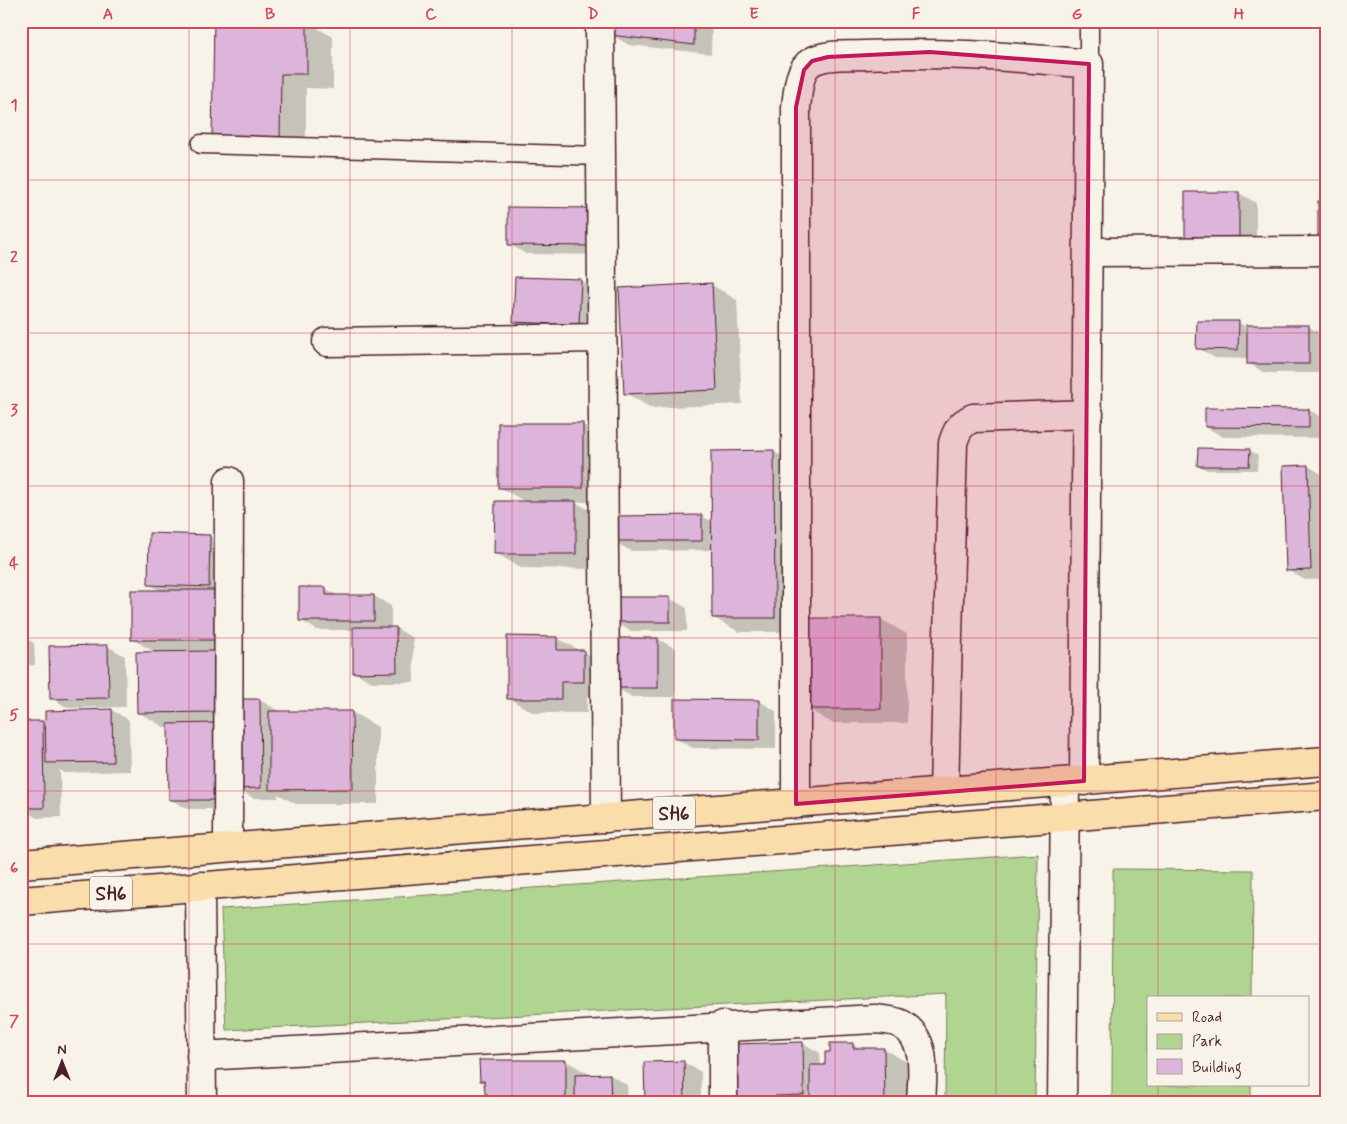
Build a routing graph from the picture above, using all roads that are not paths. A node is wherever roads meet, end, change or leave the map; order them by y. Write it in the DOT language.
graph roads {
  1 [pos="1089,21"];
  2 [pos="600,27"];
  3 [pos="1089,64"];
  4 [pos="201,144"];
  5 [pos="600,156"];
  6 [pos="1326,251"];
  7 [pos="1089,252"];
  8 [pos="602,338"];
  9 [pos="327,342"];
  10 [pos="1088,414"];
  11 [pos="229,481"];
  12 [pos="1326,761"];
  13 [pos="1075,782"];
  14 [pos="944,792"];
  15 [pos="1326,796"];
  16 [pos="796,804"];
  17 [pos="1065,817"];
  18 [pos="606,818"];
  19 [pos="228,847"];
  20 [pos="21,864"];
  21 [pos="200,886"];
  22 [pos="21,901"];
  23 [pos="723,1025"];
  24 [pos="201,1056"];
  25 [pos="202,1103"];
  26 [pos="723,1103"];
  27 [pos="921,1103"];
  28 [pos="1062,1103"];
  1 -- 3 [label="lane"];
  2 -- 5 [label="street"];
  3 -- 7 [label="street"];
  3 -- 16 [label="street"];
  4 -- 5 [label="lane"];
  5 -- 8 [label="street"];
  6 -- 7 [label="street"];
  7 -- 10 [label="street"];
  8 -- 9 [label="street"];
  8 -- 18 [label="street"];
  10 -- 13 [label="street"];
  10 -- 14 [label="street"];
  11 -- 19 [label="street"];
  12 -- 13 [label="main road, SH6"];
  13 -- 14 [label="main road, SH6"];
  13 -- 17 [label="street"];
  14 -- 16 [label="main road, SH6"];
  15 -- 17 [label="main road, SH6"];
  16 -- 18 [label="main road, SH6"];
  17 -- 21 [label="main road, SH6"];
  17 -- 28 [label="street"];
  18 -- 19 [label="main road, SH6"];
  19 -- 20 [label="main road, SH6"];
  21 -- 22 [label="main road, SH6"];
  21 -- 24 [label="street"];
  23 -- 24 [label="street"];
  23 -- 26 [label="street"];
  23 -- 27 [label="street"];
  24 -- 25 [label="street"];
}
